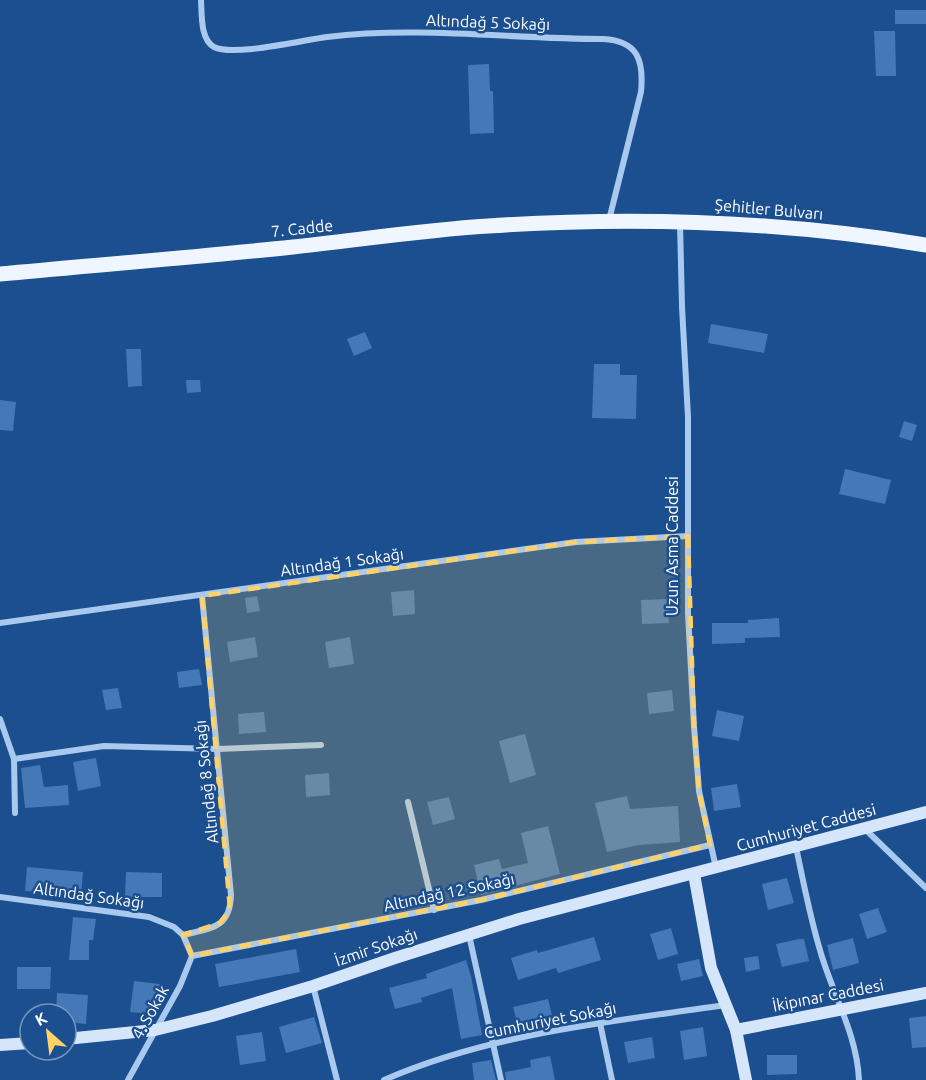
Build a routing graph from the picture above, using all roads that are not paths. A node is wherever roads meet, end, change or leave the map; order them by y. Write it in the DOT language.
graph roads {
  1 [pos="201,0"];
  2 [pos="609,221"];
  3 [pos="680,221"];
  4 [pos="926,245"];
  5 [pos="0,274"];
  6 [pos="688,536"];
  7 [pos="202,596"];
  8 [pos="0,623"];
  9 [pos="0,719"];
  10 [pos="321,745"];
  11 [pos="217,749"];
  12 [pos="14,759"];
  13 [pos="408,802"];
  14 [pos="926,812"];
  15 [pos="15,813"];
  16 [pos="864,828"];
  17 [pos="710,845"];
  18 [pos="796,847"];
  19 [pos="716,868"];
  20 [pos="694,874"];
  21 [pos="926,888"];
  22 [pos="0,897"];
  23 [pos="434,910"];
  24 [pos="469,934"];
  25 [pos="183,935"];
  26 [pos="192,956"];
  27 [pos="314,986"];
  28 [pos="926,993"];
  29 [pos="725,1005"];
  30 [pos="841,1009"];
  31 [pos="600,1023"];
  32 [pos="154,1030"];
  33 [pos="736,1030"];
  34 [pos="78,1038"];
  35 [pos="493,1043"];
  36 [pos="18,1044"];
  37 [pos="0,1046"];
  38 [pos="128,1080"];
  39 [pos="337,1080"];
  40 [pos="384,1080"];
  41 [pos="501,1080"];
  42 [pos="612,1080"];
  43 [pos="746,1080"];
  44 [pos="859,1080"];
  1 -- 2 [label="street, Altındağ 5 Sokağı"];
  2 -- 3 [label="main road, Şehitler Bulvarı"];
  2 -- 5 [label="main road, 7. Cadde"];
  3 -- 4 [label="main road, Şehitler Bulvarı"];
  3 -- 6 [label="street, Uzun Asma Caddesi"];
  6 -- 7 [label="street, Altındağ 1 Sokağı"];
  6 -- 17 [label="street, Uzun Asma Caddesi"];
  7 -- 8 [label="street, Altındağ 1 Sokağı"];
  7 -- 11 [label="street, Altındağ 8 Sokağı"];
  9 -- 12 [label="street"];
  10 -- 11 [label="street"];
  11 -- 12 [label="street"];
  11 -- 25 [label="street, Altındağ 8 Sokağı"];
  12 -- 15 [label="street"];
  13 -- 23 [label="street"];
  14 -- 16 [label="street, Cumhuriyet Caddesi"];
  16 -- 18 [label="street, Cumhuriyet Caddesi"];
  16 -- 21 [label="street"];
  17 -- 19 [label="street, Uzun Asma Caddesi"];
  17 -- 23 [label="street, Altındağ 12 Sokağı"];
  18 -- 19 [label="street, Cumhuriyet Caddesi"];
  18 -- 30 [label="street"];
  19 -- 20 [label="street, Cumhuriyet Caddesi"];
  20 -- 24 [label="street, İzmir Sokağı"];
  20 -- 29 [label="street"];
  22 -- 25 [label="street, Altındağ Sokağı"];
  23 -- 26 [label="street, Altındağ 12 Sokağı"];
  24 -- 27 [label="street, İzmir Sokağı"];
  24 -- 35 [label="street"];
  25 -- 26 [label="street"];
  26 -- 32 [label="street, 4. Sokak"];
  27 -- 32 [label="street, İzmir Sokağı"];
  27 -- 39 [label="street"];
  28 -- 30 [label="street, İkipınar Caddesi"];
  29 -- 31 [label="street, Cumhuriyet Sokağı"];
  29 -- 33 [label="street"];
  30 -- 33 [label="street, İkipınar Caddesi"];
  30 -- 44 [label="street"];
  31 -- 35 [label="street, Cumhuriyet Sokağı"];
  31 -- 42 [label="street"];
  32 -- 34 [label="street, İzmir Sokağı"];
  32 -- 38 [label="street, 4. Sokak"];
  33 -- 43 [label="street"];
  35 -- 40 [label="street, Cumhuriyet Sokağı"];
  35 -- 41 [label="street"];
  36 -- 37 [label="street"];
}
